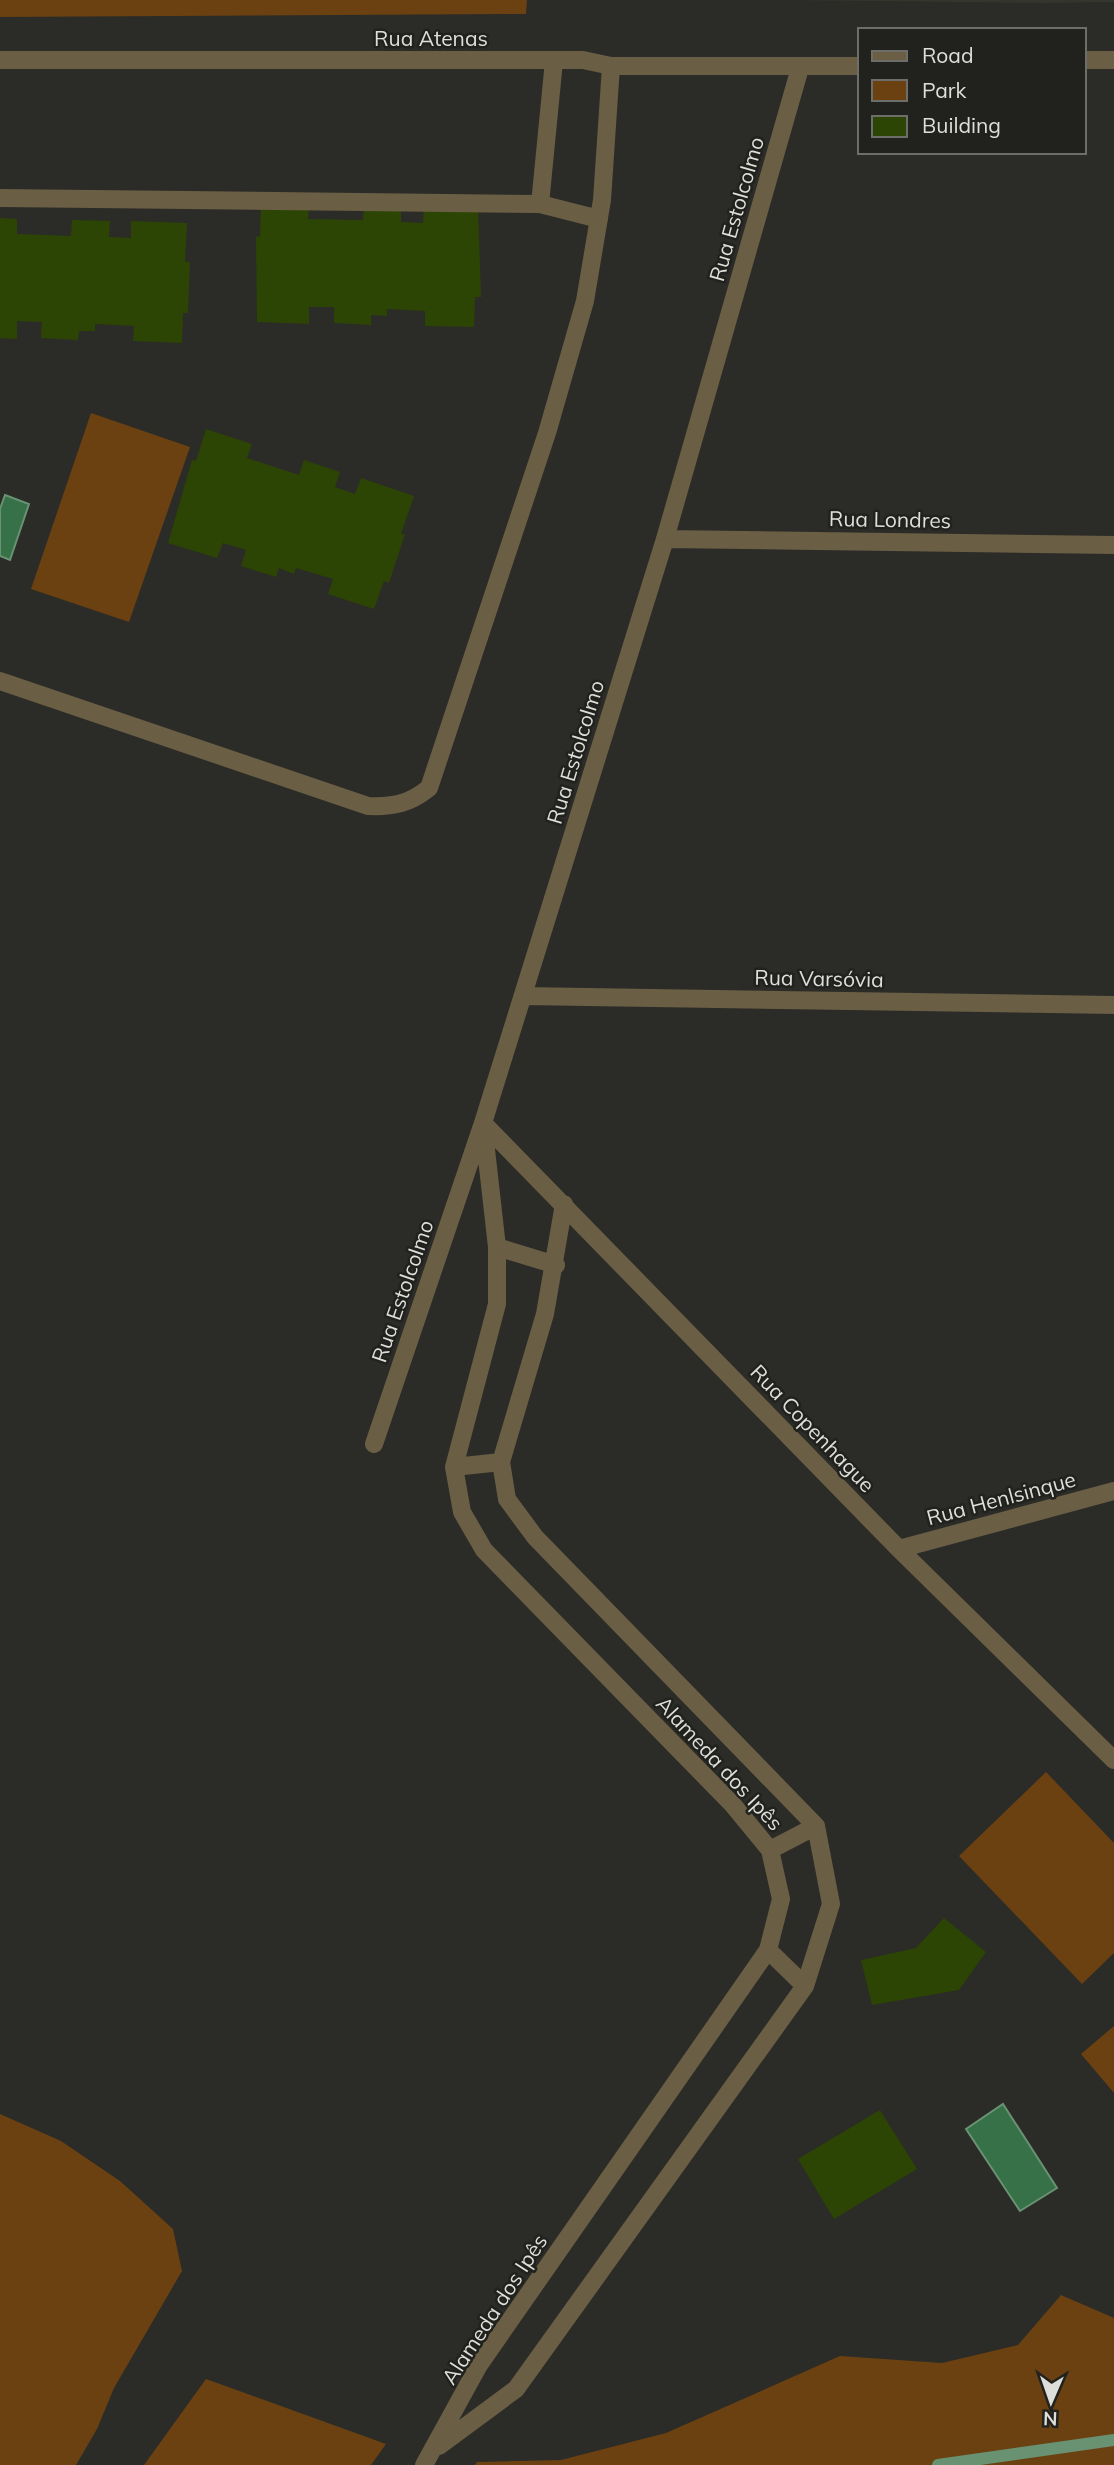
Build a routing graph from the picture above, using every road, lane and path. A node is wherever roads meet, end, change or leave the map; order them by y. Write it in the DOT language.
graph roads {
  1 [pos="0,60"];
  2 [pos="1114,60"];
  3 [pos="554,61"];
  4 [pos="1086,61"];
  5 [pos="611,66"];
  6 [pos="858,66"];
  7 [pos="800,68"];
  8 [pos="0,198"];
  9 [pos="540,204"];
  10 [pos="599,219"];
  11 [pos="665,539"];
  12 [pos="1114,545"];
  13 [pos="0,681"];
  14 [pos="523,996"];
  15 [pos="1114,1005"];
  16 [pos="484,1123"];
  17 [pos="564,1204"];
  18 [pos="497,1247"];
  19 [pos="556,1265"];
  20 [pos="374,1444"];
  21 [pos="501,1462"];
  22 [pos="454,1467"];
  23 [pos="1114,1491"];
  24 [pos="899,1549"];
  25 [pos="1114,1760"];
  26 [pos="816,1826"];
  27 [pos="770,1850"];
  28 [pos="768,1950"];
  29 [pos="805,1986"];
  30 [pos="436,2448"];
  31 [pos="424,2465"];
  1 -- 3 [label="street, Rua Atenas"];
  2 -- 4 [label="street"];
  3 -- 5 [label="street, Rua Atenas"];
  3 -- 9 [label="street"];
  5 -- 7 [label="street, Rua Atenas"];
  5 -- 10 [label="street"];
  6 -- 7 [label="street, Rua Atenas"];
  7 -- 11 [label="street, Rua Estolcolmo"];
  8 -- 9 [label="street"];
  9 -- 10 [label="street"];
  10 -- 13 [label="street"];
  11 -- 12 [label="street, Rua Londres"];
  11 -- 14 [label="street, Rua Estolcolmo"];
  14 -- 15 [label="street, Rua Varsóvia"];
  14 -- 16 [label="street, Rua Estolcolmo"];
  16 -- 17 [label="street, Rua Copenhague"];
  16 -- 18 [label="street, Alameda dos Ipês"];
  16 -- 20 [label="street, Rua Estolcolmo"];
  17 -- 19 [label="street, Alameda dos Ipês"];
  17 -- 24 [label="street, Rua Copenhague"];
  18 -- 19 [label="street"];
  18 -- 22 [label="street, Alameda dos Ipês"];
  19 -- 21 [label="street, Alameda dos Ipês"];
  21 -- 22 [label="street"];
  21 -- 26 [label="street, Alameda dos Ipês"];
  22 -- 27 [label="street, Alameda dos Ipês"];
  23 -- 24 [label="street, Rua Henlsinque"];
  24 -- 25 [label="street, Rua Copenhague"];
  26 -- 27 [label="street"];
  26 -- 29 [label="street, Alameda dos Ipês"];
  27 -- 28 [label="street, Alameda dos Ipês"];
  28 -- 29 [label="street"];
  28 -- 30 [label="street, Alameda dos Ipês"];
  29 -- 30 [label="street, Alameda dos Ipês"];
  30 -- 31 [label="street, Alameda dos Ipês"];
}
